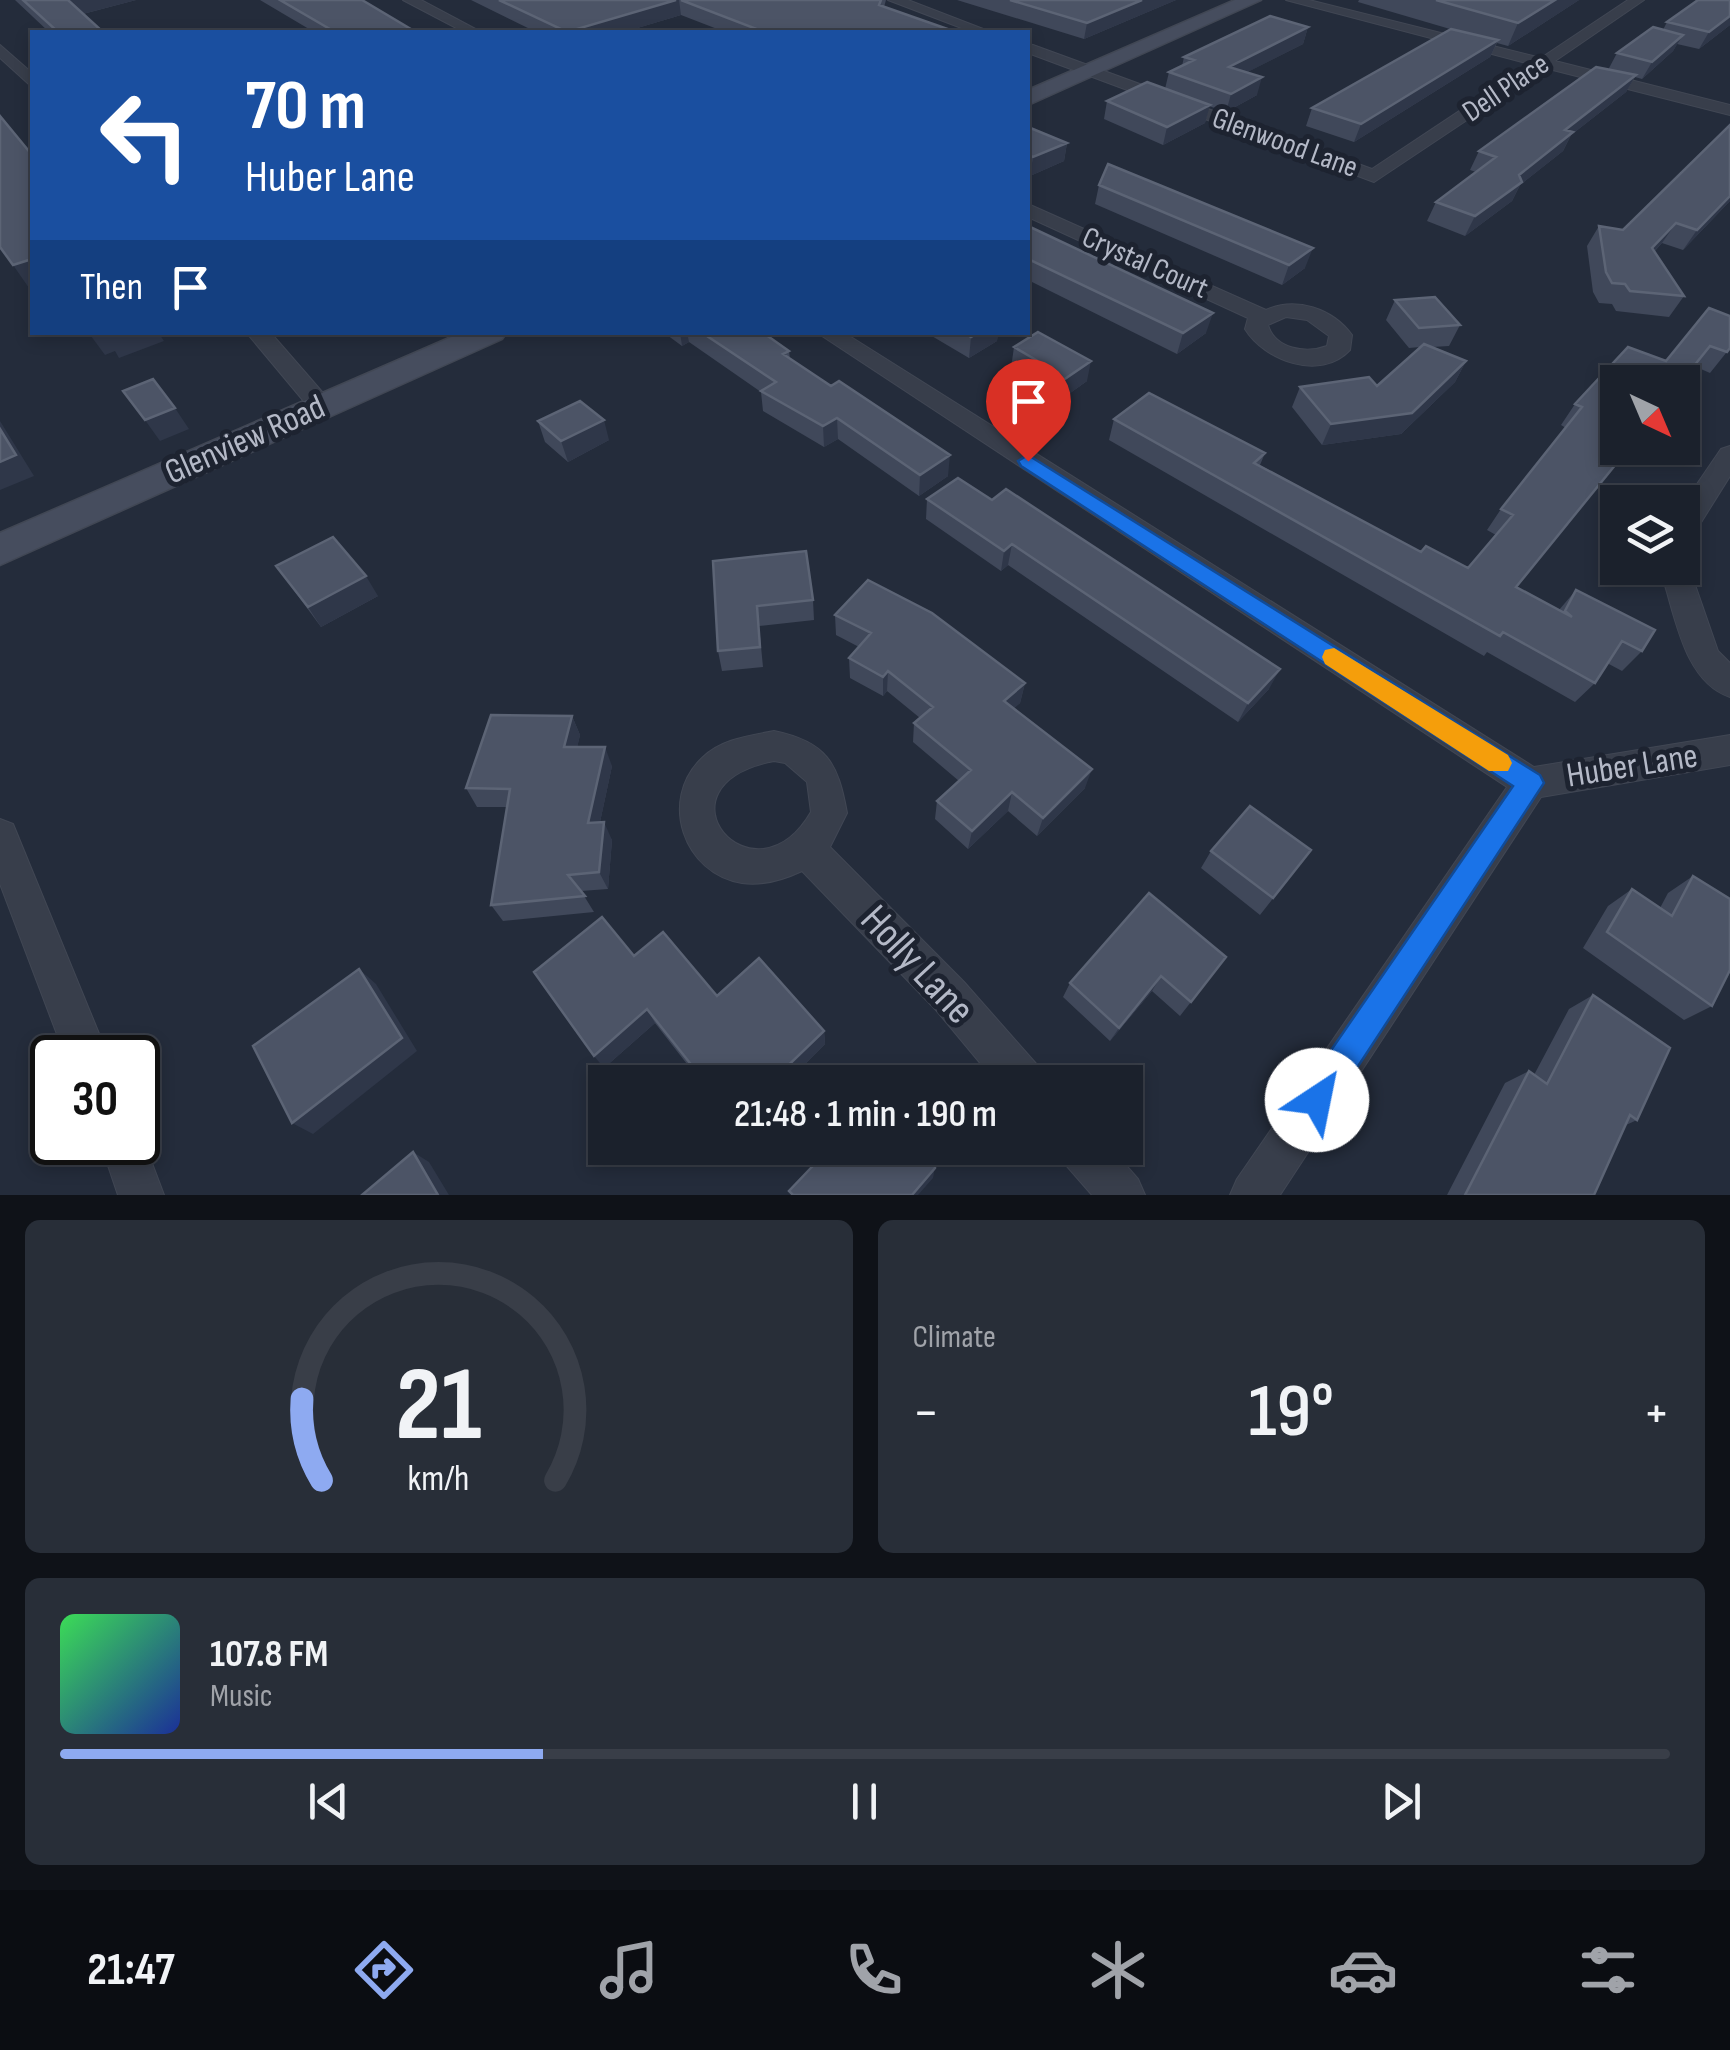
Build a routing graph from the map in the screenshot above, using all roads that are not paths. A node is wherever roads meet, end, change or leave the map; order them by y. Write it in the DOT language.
graph roads {
  1 [pos="410,0"];
  2 [pos="895,0"];
  3 [pos="1293,0"];
  4 [pos="1637,0"];
  5 [pos="1242,1"];
  6 [pos="470,30"];
  7 [pos="978,30"];
  8 [pos="0,49"];
  9 [pos="1030,49"];
  10 [pos="1547,61"];
  11 [pos="1090,71"];
  12 [pos="30,80"];
  13 [pos="1030,97"];
  14 [pos="1730,110"];
  15 [pos="1374,176"];
  16 [pos="1030,211"];
  17 [pos="1262,316"];
  18 [pos="260,335"];
  19 [pos="484,335"];
  20 [pos="832,335"];
  21 [pos="321,406"];
  22 [pos="1730,455"];
  23 [pos="1700,501"];
  24 [pos="0,550"];
  25 [pos="1680,585"];
  26 [pos="1730,684"];
  27 [pos="1730,750"];
  28 [pos="1530,783"];
  29 [pos="0,836"];
  30 [pos="806,850"];
  31 [pos="79,1035"];
  32 [pos="1009,1065"];
  33 [pos="131,1165"];
  34 [pos="1095,1165"];
  35 [pos="142,1195"];
  36 [pos="1122,1195"];
  37 [pos="1253,1195"];
  1 -- 6 [label="street"];
  2 -- 7 [label="street"];
  3 -- 10 [label="street"];
  4 -- 10 [label="street, Dell Place"];
  5 -- 11 [label="main road"];
  8 -- 12 [label="street"];
  9 -- 11 [label="street, Glenwood Lane"];
  10 -- 14 [label="street"];
  10 -- 15 [label="street, Dell Place"];
  11 -- 13 [label="main road"];
  11 -- 15 [label="street, Glenwood Lane"];
  16 -- 17 [label="street, Crystal Court"];
  18 -- 21 [label="street"];
  19 -- 21 [label="main road, Glenview Road"];
  20 -- 28 [label="street, Huber Lane"];
  21 -- 24 [label="main road, Glenview Road"];
  22 -- 23 [label="street"];
  25 -- 26 [label="street"];
  27 -- 28 [label="street, Huber Lane"];
  28 -- 37 [label="street"];
  29 -- 31 [label="street"];
  30 -- 32 [label="street, Holly Lane"];
  33 -- 35 [label="street"];
  34 -- 36 [label="street"];
}
